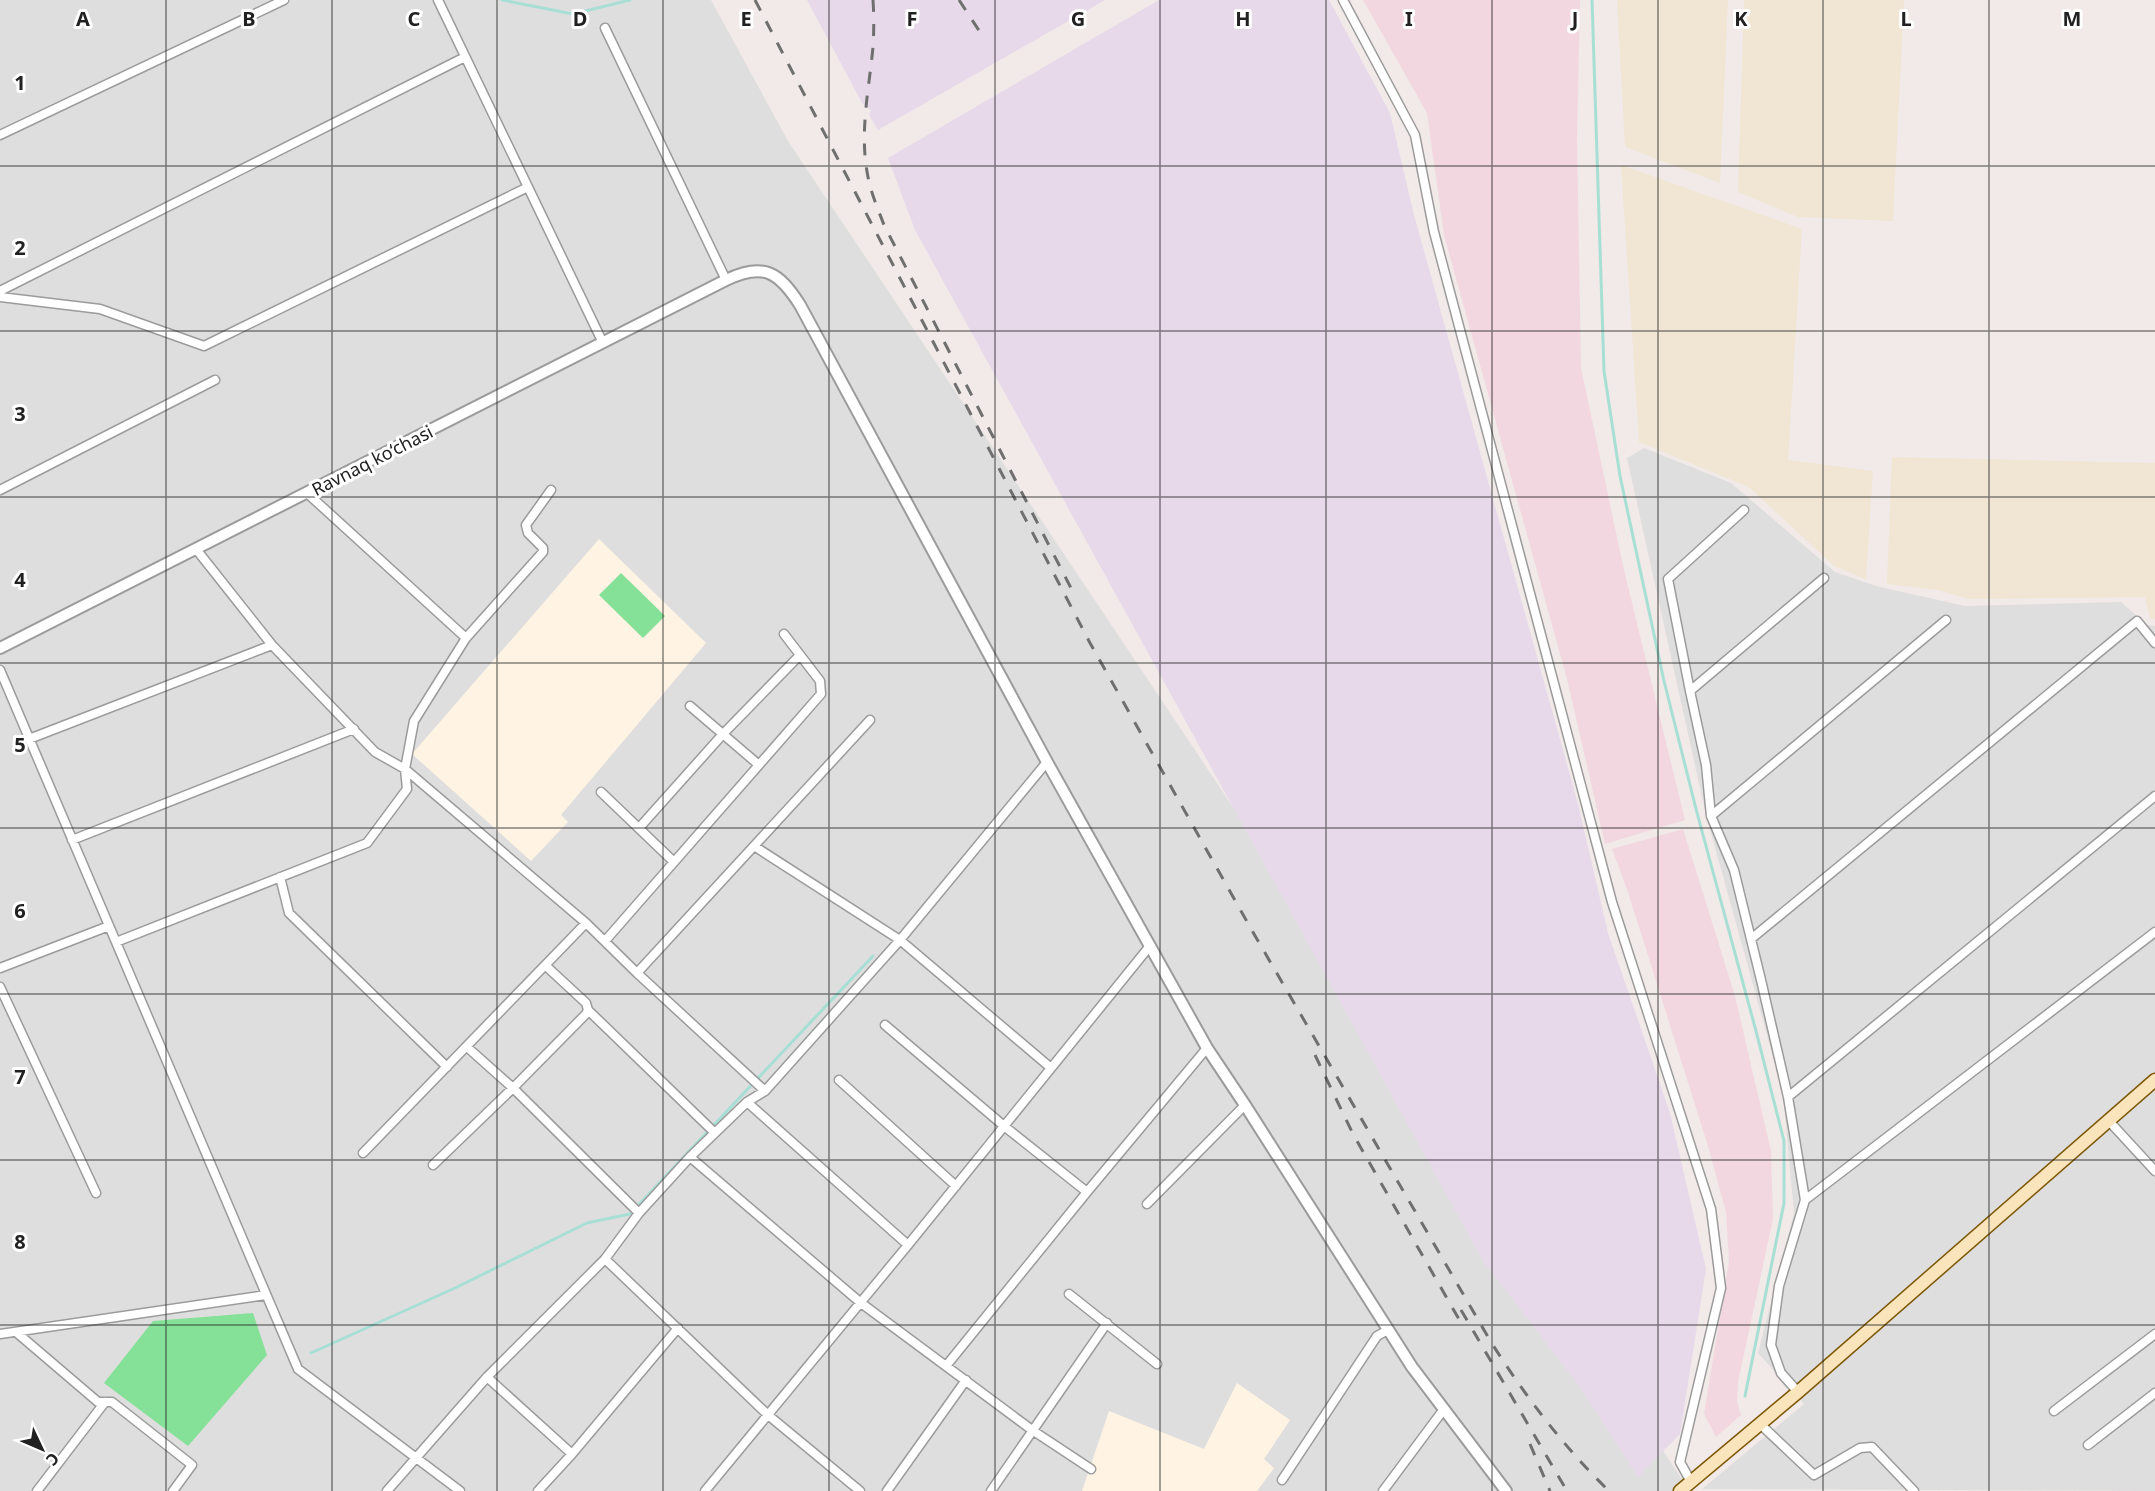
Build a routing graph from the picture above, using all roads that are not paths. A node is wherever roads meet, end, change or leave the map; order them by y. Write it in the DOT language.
graph roads {
  1 [pos="284,0"];
  2 [pos="438,0"];
  3 [pos="1343,0"];
  4 [pos="605,28"];
  5 [pos="465,57"];
  6 [pos="0,135"];
  7 [pos="528,187"];
  8 [pos="726,280"];
  9 [pos="0,291"];
  10 [pos="0,297"];
  11 [pos="603,343"];
  12 [pos="215,380"];
  13 [pos="0,490"];
  14 [pos="551,490"];
  15 [pos="307,493"];
  16 [pos="1744,510"];
  17 [pos="196,549"];
  18 [pos="1824,578"];
  19 [pos="1946,620"];
  20 [pos="784,634"];
  21 [pos="466,638"];
  22 [pos="2155,643"];
  23 [pos="272,645"];
  24 [pos="0,648"];
  25 [pos="800,655"];
  26 [pos="0,670"];
  27 [pos="1690,691"];
  28 [pos="690,706"];
  29 [pos="870,720"];
  30 [pos="354,729"];
  31 [pos="723,734"];
  32 [pos="29,739"];
  33 [pos="1047,762"];
  34 [pos="759,765"];
  35 [pos="405,769"];
  36 [pos="601,792"];
  37 [pos="2155,796"];
  38 [pos="1711,816"];
  39 [pos="639,828"];
  40 [pos="72,840"];
  41 [pos="754,846"];
  42 [pos="674,862"];
  43 [pos="280,877"];
  44 [pos="586,922"];
  45 [pos="109,926"];
  46 [pos="2155,932"];
  47 [pos="1751,939"];
  48 [pos="900,940"];
  49 [pos="605,941"];
  50 [pos="116,942"];
  51 [pos="1149,947"];
  52 [pos="546,966"];
  53 [pos="0,968"];
  54 [pos="637,973"];
  55 [pos="0,987"];
  56 [pos="588,1010"];
  57 [pos="885,1025"];
  58 [pos="467,1047"];
  59 [pos="1207,1048"];
  60 [pos="447,1067"];
  61 [pos="1051,1068"];
  62 [pos="839,1080"];
  63 [pos="2155,1080"];
  64 [pos="513,1088"];
  65 [pos="765,1090"];
  66 [pos="1788,1097"];
  67 [pos="747,1102"];
  68 [pos="1245,1105"];
  69 [pos="2108,1120"];
  70 [pos="1004,1126"];
  71 [pos="715,1133"];
  72 [pos="363,1153"];
  73 [pos="690,1157"];
  74 [pos="433,1165"];
  75 [pos="2155,1171"];
  76 [pos="956,1186"];
  77 [pos="1087,1192"];
  78 [pos="96,1193"];
  79 [pos="1805,1200"];
  80 [pos="1147,1204"];
  81 [pos="639,1213"];
  82 [pos="908,1245"];
  83 [pos="605,1258"];
  84 [pos="1069,1294"];
  85 [pos="266,1295"];
  86 [pos="861,1303"];
  87 [pos="1107,1323"];
  88 [pos="678,1328"];
  89 [pos="1388,1330"];
  90 [pos="16,1332"];
  91 [pos="0,1334"];
  92 [pos="2155,1334"];
  93 [pos="1157,1364"];
  94 [pos="946,1366"];
  95 [pos="487,1377"];
  96 [pos="966,1380"];
  97 [pos="1798,1392"];
  98 [pos="2155,1393"];
  99 [pos="105,1402"];
  100 [pos="1444,1409"];
  101 [pos="2054,1411"];
  102 [pos="768,1415"];
  103 [pos="1759,1423"];
  104 [pos="1032,1430"];
  105 [pos="2088,1445"];
  106 [pos="572,1454"];
  107 [pos="416,1458"];
  108 [pos="1091,1468"];
  109 [pos="1282,1480"];
  110 [pos="1691,1482"];
  111 [pos="37,1491"];
  112 [pos="173,1491"];
  113 [pos="387,1491"];
  114 [pos="460,1491"];
  115 [pos="538,1491"];
  116 [pos="705,1491"];
  117 [pos="860,1491"];
  118 [pos="887,1491"];
  119 [pos="992,1491"];
  120 [pos="1383,1491"];
  121 [pos="1506,1491"];
  122 [pos="1680,1491"];
  123 [pos="1914,1491"];
  1 -- 6 [label="street"];
  2 -- 5 [label="street"];
  3 -- 110 [label="street"];
  4 -- 8 [label="street"];
  5 -- 7 [label="street"];
  5 -- 9 [label="street"];
  7 -- 10 [label="street"];
  7 -- 11 [label="street"];
  8 -- 11 [label="street, Ravnaq ko‘chasi"];
  8 -- 33 [label="street, Ravnaq ko‘chasi"];
  11 -- 15 [label="street, Ravnaq ko‘chasi"];
  12 -- 13 [label="street"];
  14 -- 21 [label="street"];
  15 -- 17 [label="street, Ravnaq ko‘chasi"];
  15 -- 21 [label="street"];
  16 -- 27 [label="street"];
  17 -- 23 [label="street"];
  17 -- 24 [label="street, Ravnaq ko‘chasi"];
  18 -- 27 [label="street"];
  19 -- 38 [label="street"];
  20 -- 25 [label="street"];
  21 -- 35 [label="street"];
  22 -- 47 [label="street"];
  23 -- 30 [label="street"];
  23 -- 32 [label="street"];
  25 -- 31 [label="street"];
  25 -- 34 [label="street"];
  26 -- 32 [label="street"];
  27 -- 38 [label="street"];
  28 -- 31 [label="street"];
  29 -- 41 [label="street"];
  30 -- 35 [label="street"];
  30 -- 40 [label="street"];
  31 -- 34 [label="street"];
  31 -- 39 [label="street"];
  32 -- 40 [label="street"];
  33 -- 48 [label="street"];
  33 -- 51 [label="street"];
  34 -- 42 [label="street"];
  35 -- 43 [label="street"];
  35 -- 44 [label="street"];
  36 -- 39 [label="street"];
  37 -- 66 [label="street"];
  38 -- 47 [label="street"];
  39 -- 42 [label="street"];
  40 -- 45 [label="street"];
  41 -- 48 [label="street"];
  41 -- 54 [label="street"];
  42 -- 49 [label="street"];
  43 -- 50 [label="street"];
  43 -- 60 [label="street"];
  44 -- 49 [label="street"];
  44 -- 52 [label="street"];
  45 -- 50 [label="street"];
  45 -- 53 [label="street"];
  46 -- 79 [label="street"];
  47 -- 66 [label="street"];
  48 -- 61 [label="street"];
  48 -- 65 [label="street"];
  49 -- 54 [label="street"];
  50 -- 85 [label="street"];
  51 -- 59 [label="street"];
  51 -- 61 [label="street"];
  52 -- 56 [label="street"];
  52 -- 58 [label="street"];
  54 -- 65 [label="street"];
  55 -- 78 [label="street"];
  56 -- 64 [label="street"];
  56 -- 71 [label="street"];
  57 -- 70 [label="street"];
  58 -- 60 [label="street"];
  58 -- 64 [label="street"];
  59 -- 68 [label="street"];
  59 -- 77 [label="street"];
  60 -- 72 [label="street"];
  61 -- 70 [label="street"];
  62 -- 76 [label="street"];
  63 -- 69 [label="main road"];
  64 -- 74 [label="street"];
  64 -- 81 [label="street"];
  65 -- 67 [label="street"];
  66 -- 79 [label="street"];
  67 -- 71 [label="street"];
  67 -- 82 [label="street"];
  68 -- 80 [label="street"];
  68 -- 89 [label="street"];
  69 -- 75 [label="street"];
  69 -- 97 [label="main road"];
  70 -- 76 [label="street"];
  70 -- 77 [label="street"];
  71 -- 73 [label="street"];
  73 -- 81 [label="street"];
  73 -- 86 [label="street"];
  76 -- 82 [label="street"];
  77 -- 94 [label="street"];
  79 -- 97 [label="street"];
  81 -- 83 [label="street"];
  82 -- 86 [label="street"];
  83 -- 88 [label="street"];
  83 -- 95 [label="street"];
  84 -- 87 [label="street"];
  85 -- 90 [label="street"];
  85 -- 107 [label="street"];
  86 -- 94 [label="street"];
  86 -- 102 [label="street"];
  87 -- 93 [label="street"];
  87 -- 104 [label="street"];
  88 -- 102 [label="street"];
  88 -- 106 [label="street"];
  89 -- 100 [label="street"];
  89 -- 109 [label="street"];
  90 -- 91 [label="street"];
  90 -- 99 [label="street"];
  92 -- 101 [label="street"];
  94 -- 96 [label="street"];
  95 -- 106 [label="street"];
  95 -- 107 [label="street"];
  96 -- 104 [label="street"];
  96 -- 118 [label="street"];
  97 -- 103 [label="main road"];
  98 -- 105 [label="street"];
  99 -- 111 [label="street"];
  99 -- 112 [label="street"];
  100 -- 120 [label="street"];
  100 -- 121 [label="street"];
  102 -- 116 [label="street"];
  102 -- 117 [label="street"];
  103 -- 110 [label="main road"];
  103 -- 123 [label="street"];
  104 -- 108 [label="street"];
  104 -- 119 [label="street"];
  106 -- 115 [label="street"];
  107 -- 113 [label="street"];
  107 -- 114 [label="street"];
  110 -- 122 [label="main road"];
}
